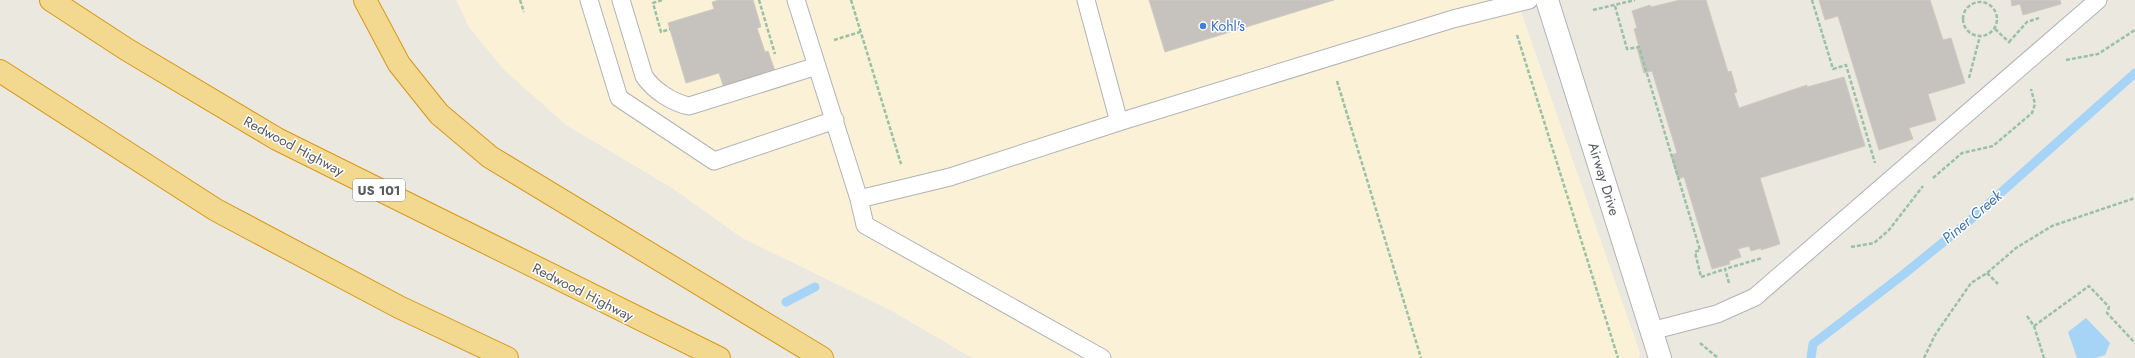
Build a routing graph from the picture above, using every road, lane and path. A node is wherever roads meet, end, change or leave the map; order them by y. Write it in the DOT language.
graph roads {
  1 [pos="51,0"];
  2 [pos="365,0"];
  3 [pos="520,0"];
  4 [pos="589,0"];
  5 [pos="621,0"];
  6 [pos="662,0"];
  7 [pos="759,0"];
  8 [pos="796,0"];
  9 [pos="851,0"];
  10 [pos="1086,0"];
  11 [pos="1529,0"];
  12 [pos="1547,0"];
  13 [pos="1635,0"];
  14 [pos="1812,0"];
  15 [pos="2098,0"];
  16 [pos="653,1"];
  17 [pos="1615,6"];
  18 [pos="1593,10"];
  19 [pos="524,12"];
  20 [pos="1995,28"];
  21 [pos="670,29"];
  22 [pos="2135,30"];
  23 [pos="860,32"];
  24 [pos="1517,35"];
  25 [pos="833,40"];
  26 [pos="2013,47"];
  27 [pos="777,59"];
  28 [pos="2060,61"];
  29 [pos="817,66"];
  30 [pos="0,71"];
  31 [pos="1337,81"];
  32 [pos="2028,84"];
  33 [pos="835,120"];
  34 [pos="1119,122"];
  35 [pos="1877,170"];
  36 [pos="908,188"];
  37 [pos="2135,198"];
  38 [pos="859,199"];
  39 [pos="1846,248"];
  40 [pos="1763,257"];
  41 [pos="1725,269"];
  42 [pos="1987,273"];
  43 [pos="1998,284"];
  44 [pos="1730,287"];
  45 [pos="2027,316"];
  46 [pos="2034,326"];
  47 [pos="1652,331"];
  48 [pos="1695,339"];
  49 [pos="2135,344"];
  50 [pos="507,358"];
  51 [pos="719,358"];
  52 [pos="822,358"];
  53 [pos="1102,358"];
  54 [pos="1421,358"];
  55 [pos="1618,358"];
  56 [pos="1660,358"];
  57 [pos="1718,358"];
  58 [pos="1924,358"];
  59 [pos="2044,358"];
  1 -- 51 [label="highway, Redwood Highway / US 101"];
  2 -- 52 [label="highway"];
  3 -- 19 [label="path"];
  4 -- 33 [label="lane"];
  5 -- 29 [label="lane"];
  6 -- 16 [label="path"];
  7 -- 27 [label="path"];
  8 -- 29 [label="lane"];
  9 -- 23 [label="path"];
  10 -- 34 [label="lane"];
  11 -- 34 [label="lane"];
  12 -- 47 [label="street, Airway Drive"];
  13 -- 17 [label="path"];
  14 -- 35 [label="path"];
  15 -- 47 [label="lane"];
  16 -- 21 [label="path"];
  17 -- 18 [label="path"];
  17 -- 41 [label="path"];
  20 -- 20 [label="path"];
  20 -- 26 [label="path"];
  22 -- 28 [label="path"];
  23 -- 25 [label="path"];
  23 -- 36 [label="path"];
  24 -- 55 [label="path"];
  29 -- 33 [label="lane"];
  30 -- 50 [label="highway"];
  31 -- 54 [label="path"];
  32 -- 39 [label="path"];
  33 -- 38 [label="lane"];
  34 -- 36 [label="lane"];
  36 -- 38 [label="lane"];
  37 -- 42 [label="path"];
  38 -- 53 [label="lane"];
  40 -- 41 [label="path"];
  41 -- 44 [label="path"];
  42 -- 43 [label="path"];
  42 -- 58 [label="path"];
  45 -- 46 [label="path"];
  46 -- 49 [label="path"];
  46 -- 59 [label="path"];
  47 -- 56 [label="street, Airway Drive"];
  48 -- 57 [label="path"];
}
